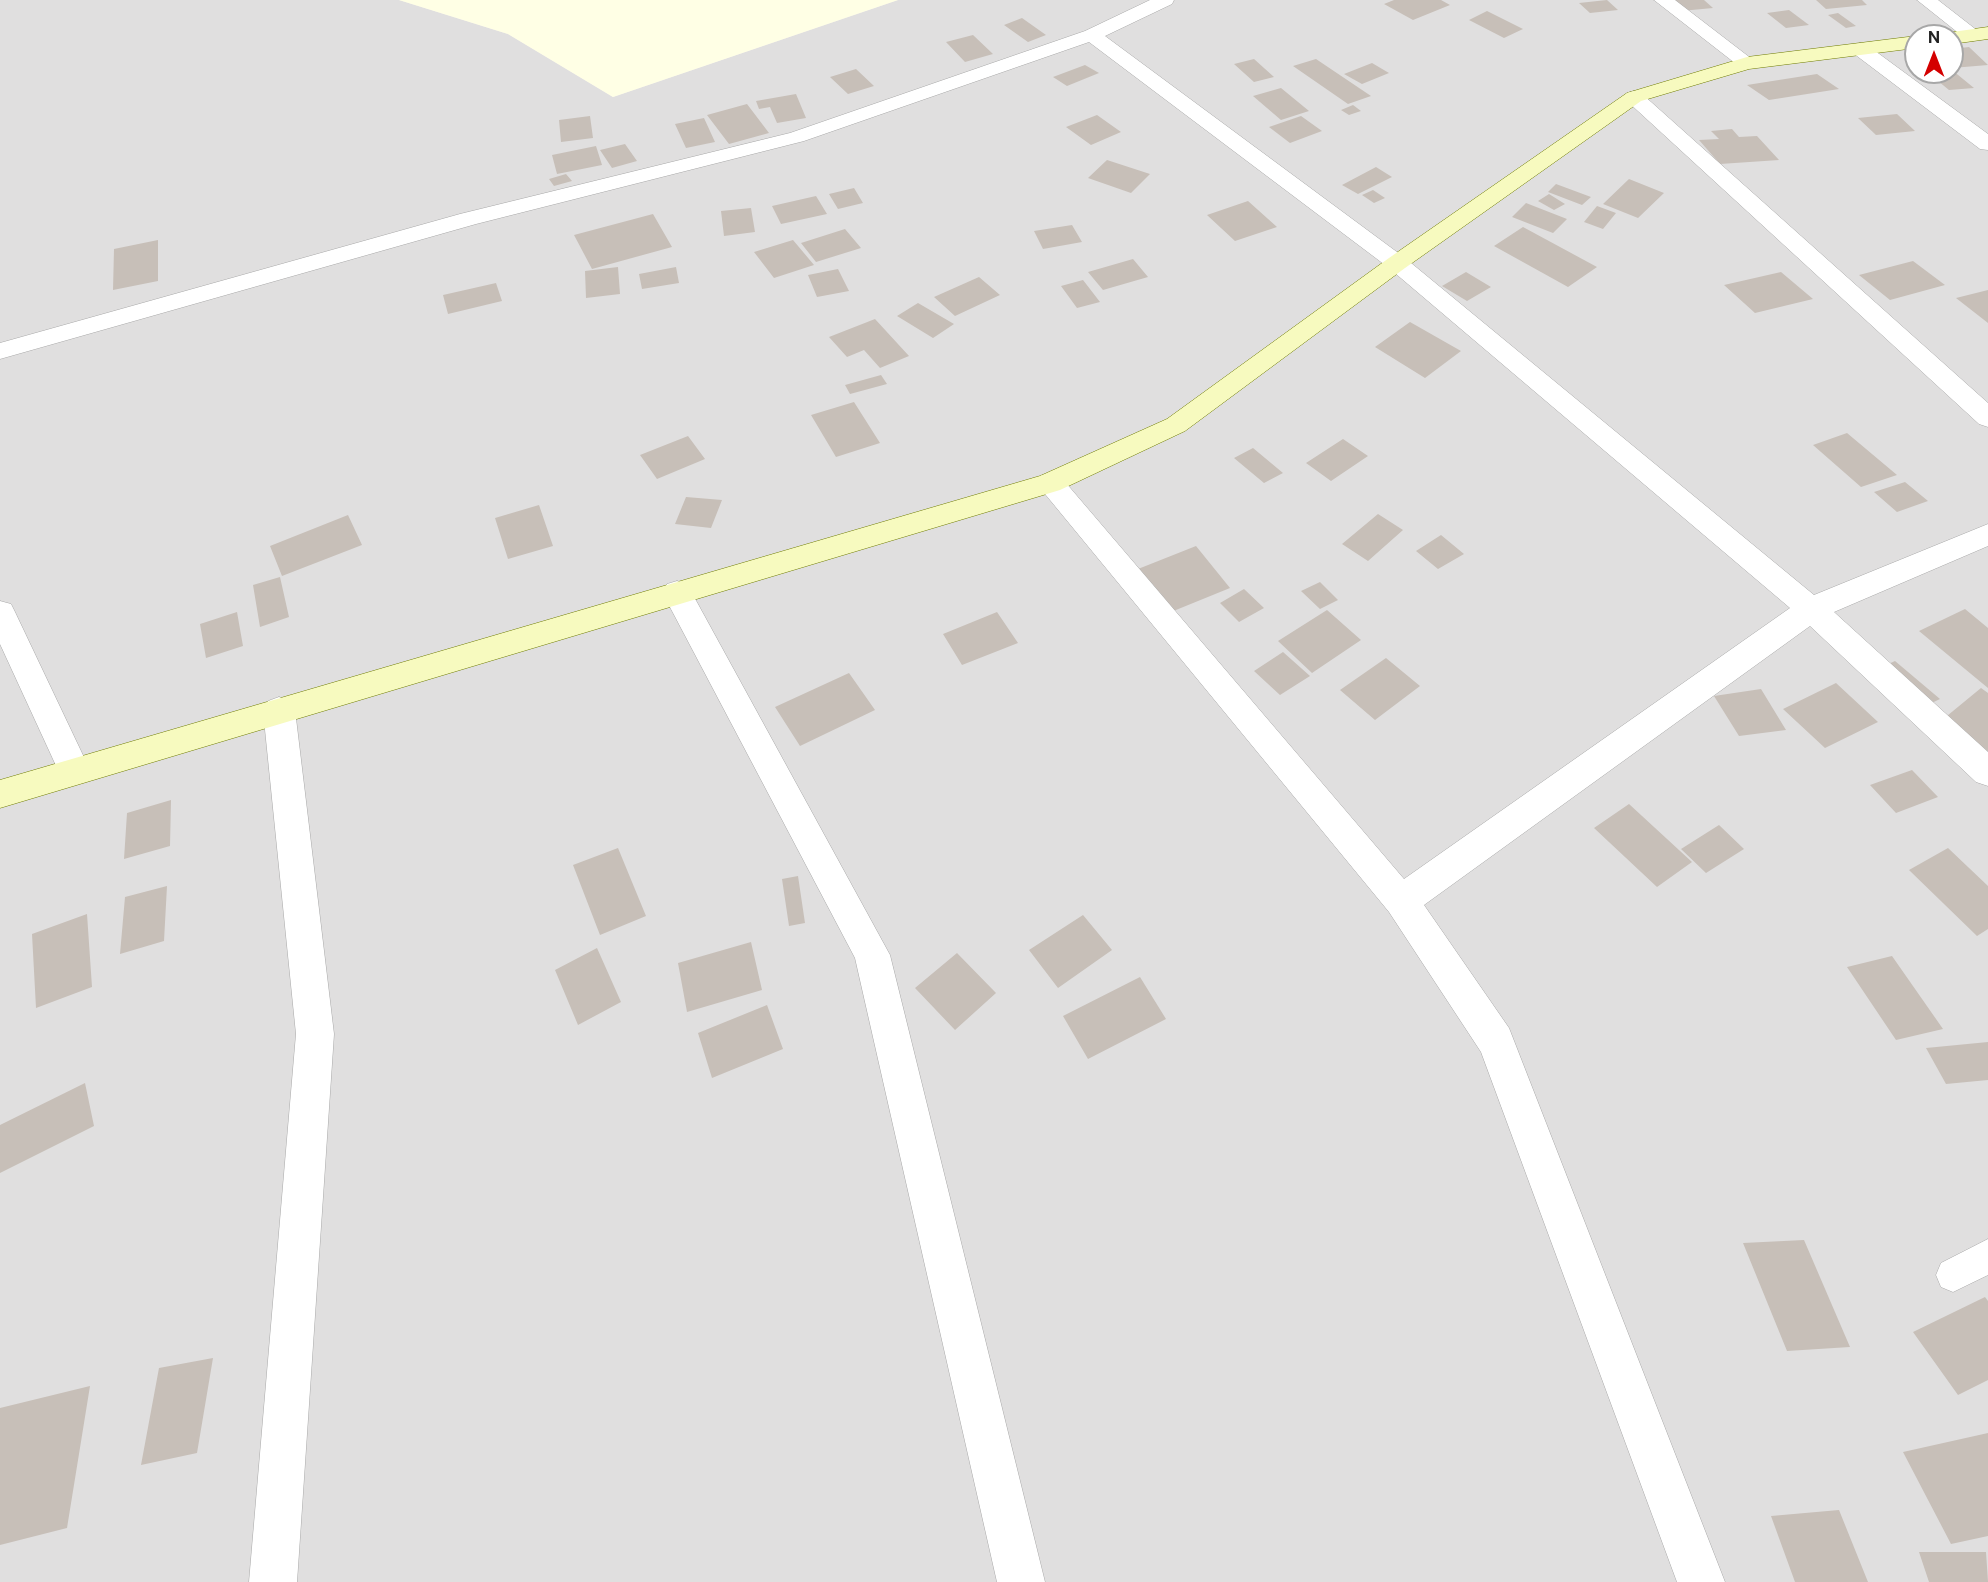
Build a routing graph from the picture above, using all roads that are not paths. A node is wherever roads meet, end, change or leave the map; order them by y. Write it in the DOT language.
graph roads {
  1 [pos="1165,0"];
  2 [pos="1662,0"];
  3 [pos="1926,0"];
  4 [pos="1980,34"];
  5 [pos="1092,35"];
  6 [pos="1964,36"];
  7 [pos="1904,44"];
  8 [pos="1860,49"];
  9 [pos="1747,63"];
  10 [pos="1634,97"];
  11 [pos="1988,144"];
  12 [pos="1397,263"];
  13 [pos="0,351"];
  14 [pos="1988,418"];
  15 [pos="1050,483"];
  16 [pos="1988,534"];
  17 [pos="677,592"];
  18 [pos="1810,609"];
  19 [pos="0,612"];
  20 [pos="279,710"];
  21 [pos="74,770"];
  22 [pos="1988,772"];
  23 [pos="0,794"];
  24 [pos="1401,901"];
  25 [pos="1988,1256"];
  26 [pos="1953,1275"];
  27 [pos="273,1582"];
  28 [pos="1021,1582"];
  29 [pos="1701,1582"];
  1 -- 5 [label="street"];
  2 -- 9 [label="street"];
  3 -- 4 [label="street"];
  4 -- 6 [label="street"];
  5 -- 12 [label="street"];
  5 -- 13 [label="street"];
  7 -- 8 [label="street"];
  8 -- 9 [label="street"];
  8 -- 11 [label="street"];
  9 -- 10 [label="street"];
  10 -- 12 [label="street"];
  10 -- 14 [label="street"];
  12 -- 15 [label="street"];
  12 -- 18 [label="street"];
  15 -- 17 [label="street"];
  15 -- 24 [label="street"];
  16 -- 18 [label="street"];
  17 -- 20 [label="street"];
  17 -- 28 [label="street"];
  18 -- 22 [label="street"];
  18 -- 24 [label="street"];
  19 -- 21 [label="street"];
  20 -- 21 [label="street"];
  20 -- 27 [label="street"];
  21 -- 23 [label="street"];
  24 -- 29 [label="street"];
  25 -- 26 [label="lane"];
}
